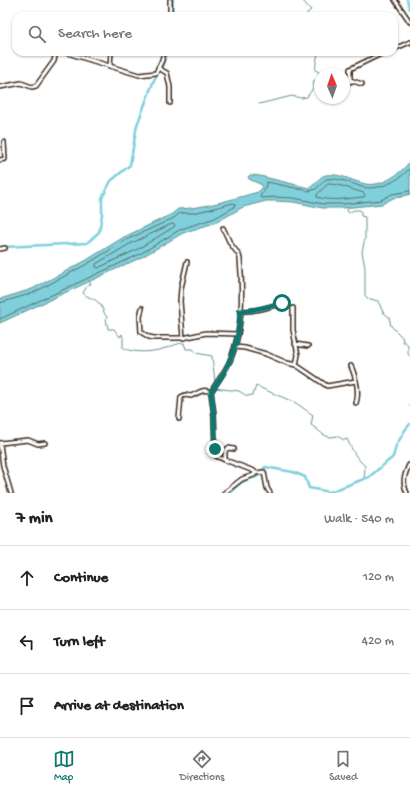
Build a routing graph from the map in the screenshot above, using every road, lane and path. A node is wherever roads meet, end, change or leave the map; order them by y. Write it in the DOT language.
graph roads {
  1 [pos="170,0"];
  2 [pos="394,0"];
  3 [pos="170,12"];
  4 [pos="410,22"];
  5 [pos="410,42"];
  6 [pos="398,47"];
  7 [pos="55,56"];
  8 [pos="77,56"];
  9 [pos="111,56"];
  10 [pos="163,56"];
  11 [pos="378,56"];
  12 [pos="110,66"];
  13 [pos="158,68"];
  14 [pos="362,84"];
  15 [pos="0,87"];
  16 [pos="170,103"];
  17 [pos="4,142"];
  18 [pos="0,160"];
  19 [pos="223,228"];
  20 [pos="5,248"];
  21 [pos="0,249"];
  22 [pos="186,262"];
  23 [pos="282,303"];
  24 [pos="142,308"];
  25 [pos="293,308"];
  26 [pos="240,311"];
  27 [pos="238,334"];
  28 [pos="183,338"];
  29 [pos="295,344"];
  30 [pos="308,346"];
  31 [pos="235,347"];
  32 [pos="296,365"];
  33 [pos="351,366"];
  34 [pos="356,381"];
  35 [pos="211,392"];
  36 [pos="356,404"];
  37 [pos="178,419"];
  38 [pos="0,443"];
  39 [pos="45,443"];
  40 [pos="215,447"];
  41 [pos="234,449"];
  42 [pos="225,451"];
  43 [pos="225,460"];
  44 [pos="409,465"];
  45 [pos="255,474"];
  46 [pos="11,493"];
  47 [pos="224,493"];
  48 [pos="270,493"];
  49 [pos="407,493"];
  1 -- 3 [label="street"];
  2 -- 4 [label="street"];
  5 -- 6 [label="street"];
  7 -- 15 [label="street"];
  8 -- 12 [label="street"];
  9 -- 12 [label="street"];
  10 -- 13 [label="street"];
  11 -- 14 [label="street"];
  12 -- 13 [label="street"];
  13 -- 16 [label="street"];
  17 -- 18 [label="street"];
  19 -- 26 [label="street"];
  20 -- 21 [label="street"];
  22 -- 28 [label="street"];
  23 -- 26 [label="street"];
  24 -- 28 [label="street"];
  25 -- 29 [label="street"];
  26 -- 27 [label="street"];
  27 -- 28 [label="street"];
  27 -- 31 [label="street"];
  29 -- 30 [label="street"];
  29 -- 32 [label="street"];
  31 -- 32 [label="street"];
  31 -- 35 [label="street"];
  32 -- 34 [label="street"];
  33 -- 34 [label="street"];
  34 -- 36 [label="street"];
  35 -- 37 [label="street"];
  35 -- 40 [label="street"];
  38 -- 39 [label="street"];
  38 -- 46 [label="street"];
  40 -- 42 [label="street"];
  40 -- 43 [label="street"];
  41 -- 42 [label="street"];
  42 -- 43 [label="street"];
  43 -- 45 [label="street"];
  44 -- 49 [label="street"];
  45 -- 47 [label="street"];
  45 -- 48 [label="street"];
}
